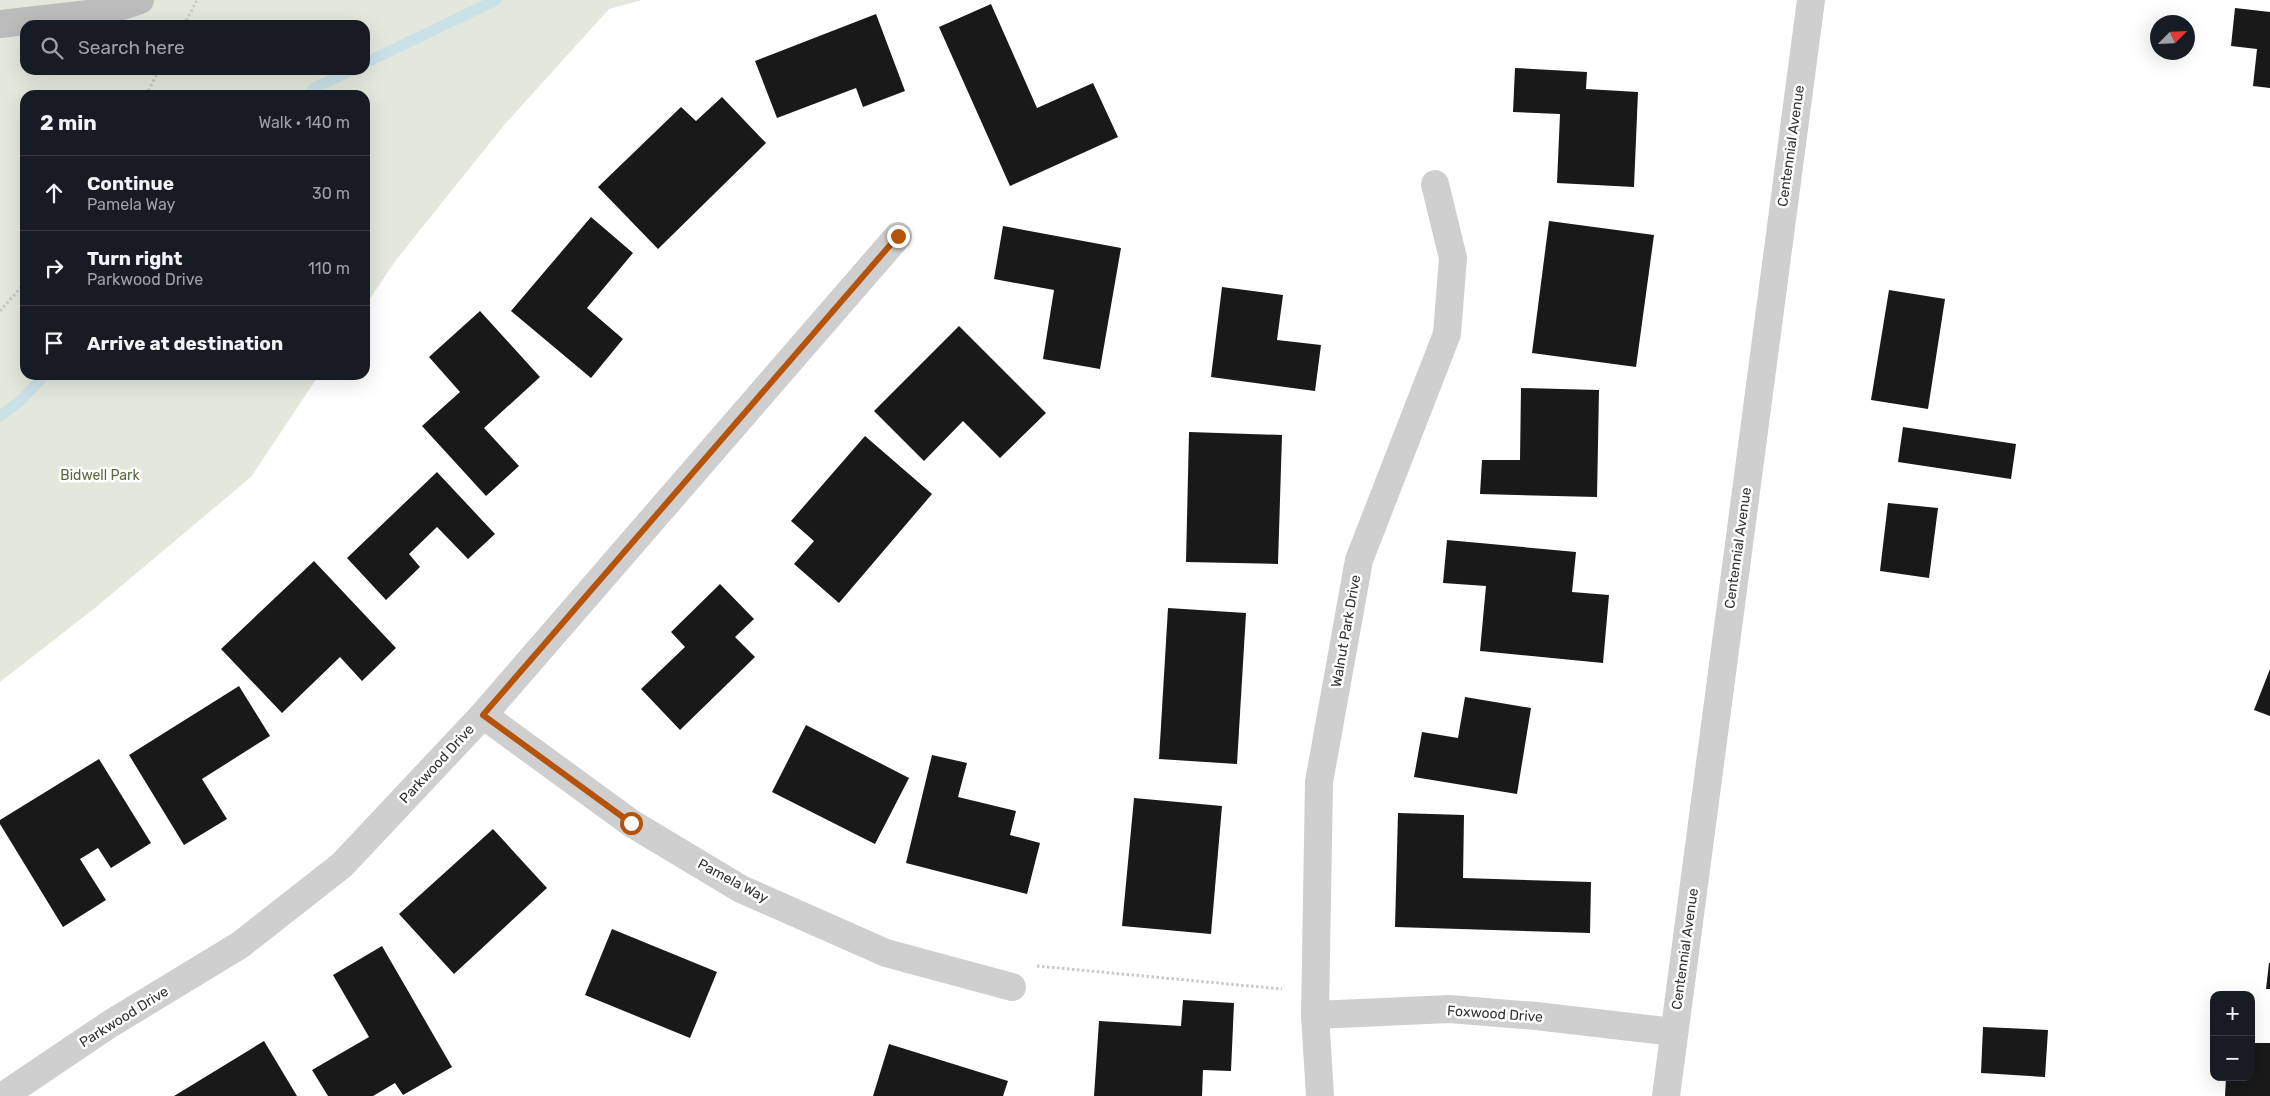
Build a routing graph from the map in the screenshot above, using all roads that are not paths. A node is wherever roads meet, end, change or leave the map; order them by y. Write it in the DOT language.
graph roads {
  1 [pos="140,0"];
  2 [pos="1811,0"];
  3 [pos="35,20"];
  4 [pos="20,22"];
  5 [pos="0,24"];
  6 [pos="1435,184"];
  7 [pos="898,236"];
  8 [pos="483,715"];
  9 [pos="1012,987"];
  10 [pos="1315,1004"];
  11 [pos="1674,1032"];
  12 [pos="2,1096"];
  13 [pos="1320,1096"];
  14 [pos="1666,1096"];
  1 -- 3 [label="street"];
  2 -- 11 [label="street, Centennial Avenue"];
  4 -- 5 [label="street"];
  6 -- 10 [label="street, Walnut Park Drive"];
  7 -- 8 [label="street, Parkwood Drive"];
  8 -- 9 [label="street, Pamela Way"];
  8 -- 12 [label="street, Parkwood Drive"];
  10 -- 11 [label="street, Foxwood Drive"];
  10 -- 13 [label="street, Walnut Park Drive"];
  11 -- 14 [label="street, Centennial Avenue"];
}
